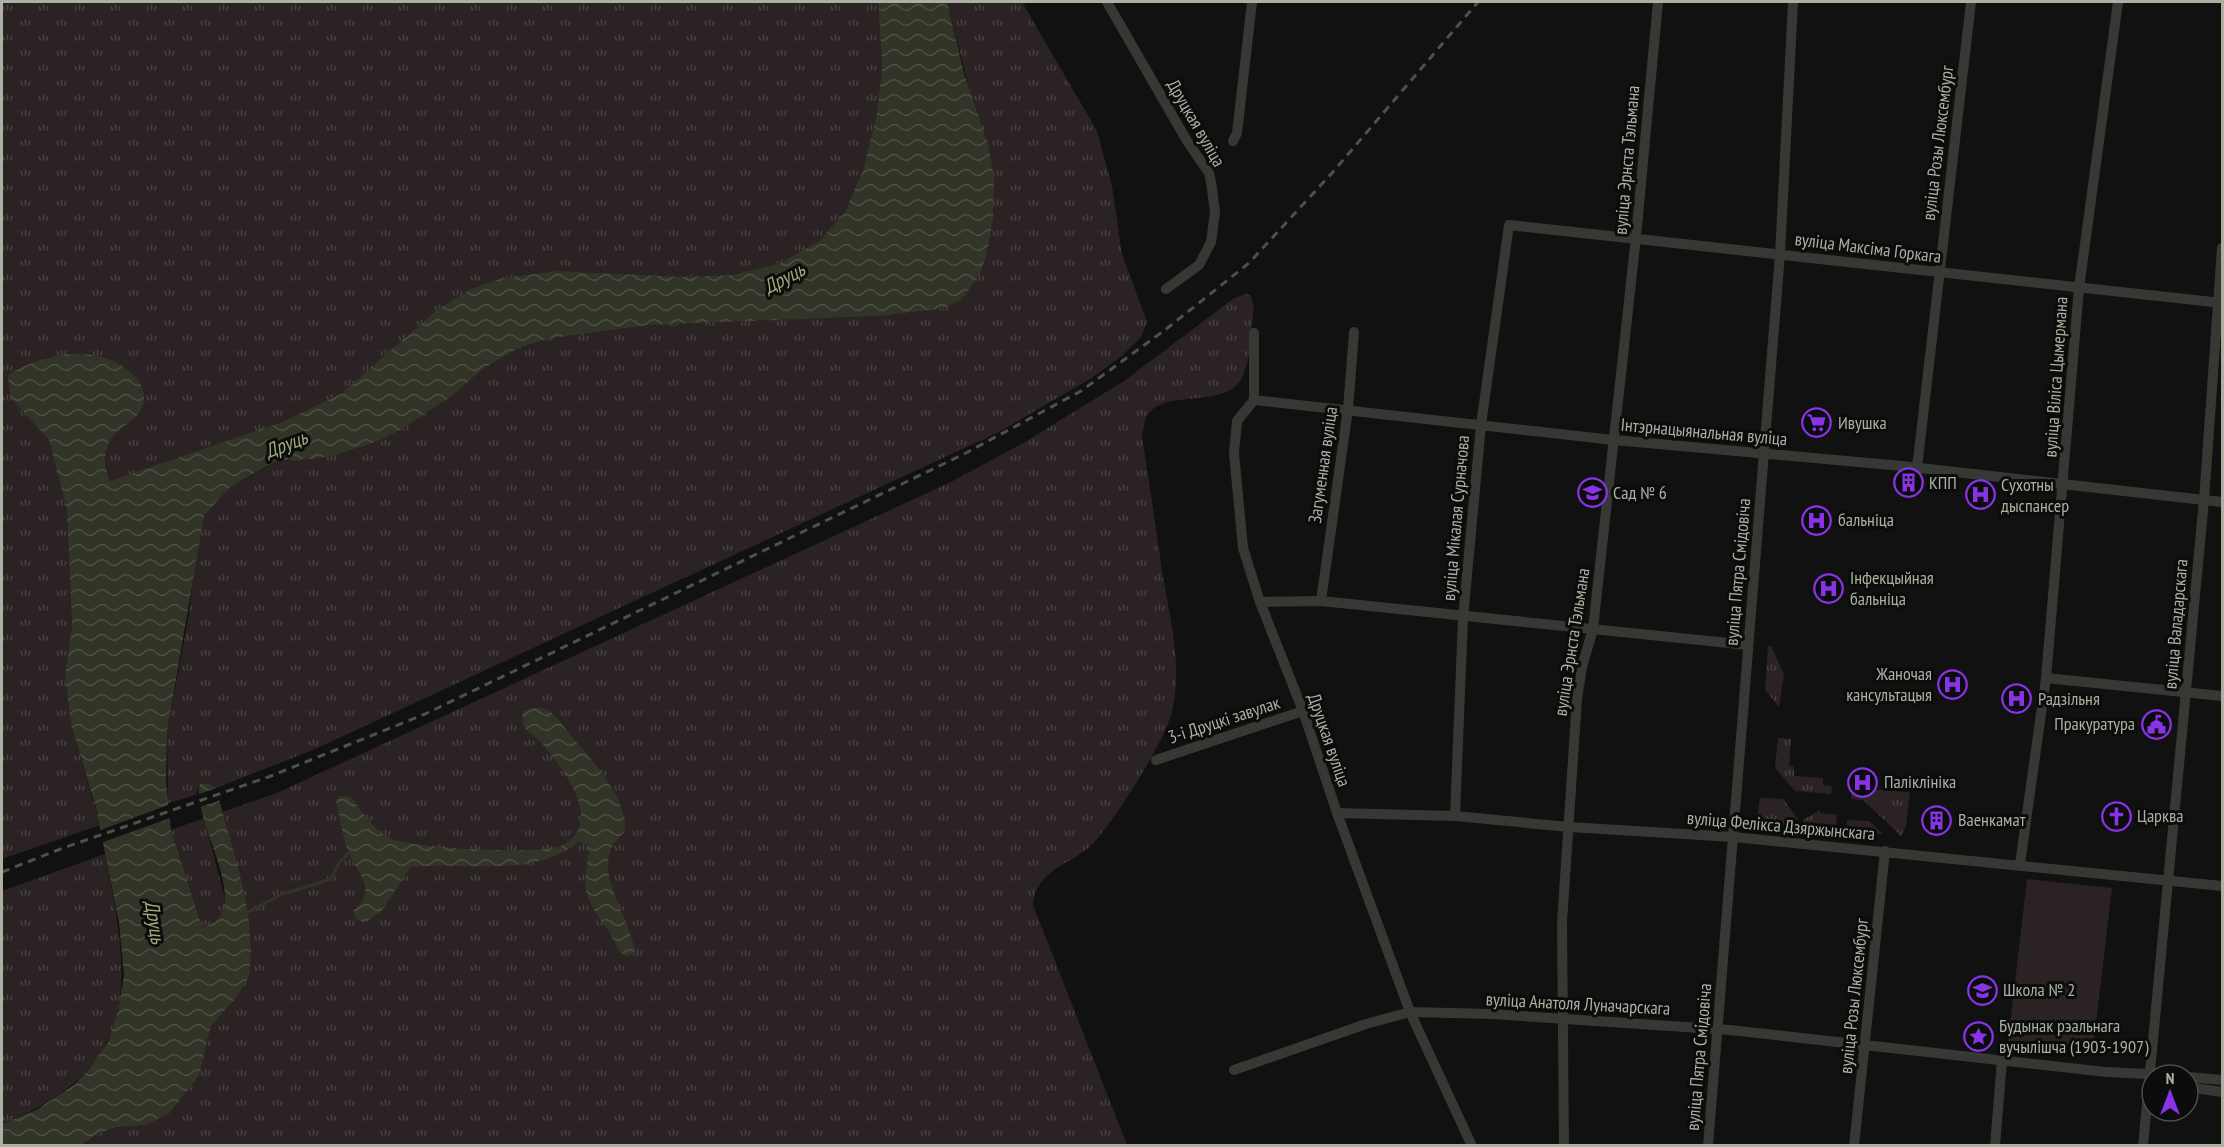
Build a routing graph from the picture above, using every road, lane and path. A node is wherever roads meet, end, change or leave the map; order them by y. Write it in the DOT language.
graph roads {
  1 [pos="1107,2"];
  2 [pos="1252,2"];
  3 [pos="1658,2"];
  4 [pos="1793,2"];
  5 [pos="1971,2"];
  6 [pos="2118,2"];
  7 [pos="1233,141"];
  8 [pos="1509,225"];
  9 [pos="1636,237"];
  10 [pos="2223,249"];
  11 [pos="1780,254"];
  12 [pos="1939,274"];
  13 [pos="2079,288"];
  14 [pos="1166,289"];
  15 [pos="2220,302"];
  16 [pos="1354,332"];
  17 [pos="1254,333"];
  18 [pos="1254,400"];
  19 [pos="1348,409"];
  20 [pos="1481,424"];
  21 [pos="1614,440"];
  22 [pos="1765,454"];
  23 [pos="1917,468"];
  24 [pos="2064,484"];
  25 [pos="2204,500"];
  26 [pos="2223,502"];
  27 [pos="1321,601"];
  28 [pos="1260,602"];
  29 [pos="1463,618"];
  30 [pos="1593,629"];
  31 [pos="1748,645"];
  32 [pos="2046,678"];
  33 [pos="2186,692"];
  34 [pos="2223,696"];
  35 [pos="1303,711"];
  36 [pos="1156,760"];
  37 [pos="1337,813"];
  38 [pos="1455,816"];
  39 [pos="1569,827"];
  40 [pos="1733,837"];
  41 [pos="1885,850"];
  42 [pos="2020,864"];
  43 [pos="2168,880"];
  44 [pos="2223,886"];
  45 [pos="1410,1012"];
  46 [pos="1565,1018"];
  47 [pos="1719,1029"];
  48 [pos="1866,1045"];
  49 [pos="2002,1060"];
  50 [pos="2151,1063"];
  51 [pos="1234,1070"];
  52 [pos="2140,1077"];
  53 [pos="2200,1078"];
  54 [pos="2223,1080"];
  55 [pos="2200,1089"];
  56 [pos="2223,1092"];
  57 [pos="2145,1123"];
  58 [pos="1472,1146"];
  59 [pos="1564,1146"];
  60 [pos="1708,1146"];
  61 [pos="1854,1146"];
  62 [pos="1995,1146"];
  63 [pos="2143,1146"];
  1 -- 14 [label="street, Друцкая вуліца"];
  2 -- 7 [label="street"];
  3 -- 9 [label="street, вуліца Эрнста Тэльмана"];
  4 -- 11 [label="street, вуліца Пятра Смідовіча"];
  5 -- 12 [label="street, вуліца Розы Люксембург"];
  6 -- 13 [label="street, вуліца Віліса Цымермана"];
  8 -- 9 [label="street, вуліца Максіма Горкага"];
  8 -- 20 [label="street, вуліца Мікалая Сурначова"];
  9 -- 11 [label="street, вуліца Максіма Горкага"];
  9 -- 21 [label="street, вуліца Эрнста Тэльмана"];
  10 -- 15 [label="street, вуліца Валадарскага"];
  11 -- 12 [label="street, вуліца Максіма Горкага"];
  11 -- 22 [label="street, вуліца Пятра Смідовіча"];
  12 -- 13 [label="street, вуліца Максіма Горкага"];
  12 -- 23 [label="street, вуліца Розы Люксембург"];
  13 -- 15 [label="street, вуліца Максіма Горкага"];
  13 -- 24 [label="street, вуліца Віліса Цымермана"];
  15 -- 25 [label="street, вуліца Валадарскага"];
  16 -- 19 [label="street, Загуменная вуліца"];
  17 -- 18 [label="street"];
  18 -- 19 [label="street, Інтэрнацыянальная вуліца"];
  18 -- 28 [label="street, Друцкая вуліца"];
  19 -- 20 [label="street, Інтэрнацыянальная вуліца"];
  19 -- 27 [label="street, Загуменная вуліца"];
  20 -- 21 [label="street, Інтэрнацыянальная вуліца"];
  20 -- 29 [label="street, вуліца Мікалая Сурначова"];
  21 -- 22 [label="street, Інтэрнацыянальная вуліца"];
  21 -- 30 [label="street, вуліца Эрнста Тэльмана"];
  22 -- 23 [label="street, Інтэрнацыянальная вуліца"];
  22 -- 31 [label="street, вуліца Пятра Смідовіча"];
  23 -- 24 [label="street, Інтэрнацыянальная вуліца"];
  24 -- 25 [label="street, Інтэрнацыянальная вуліца"];
  24 -- 32 [label="street, вуліца Віліса Цымермана"];
  25 -- 26 [label="street, Інтэрнацыянальная вуліца"];
  25 -- 33 [label="street, вуліца Валадарскага"];
  27 -- 28 [label="street"];
  27 -- 29 [label="street"];
  28 -- 35 [label="street, Друцкая вуліца"];
  29 -- 30 [label="street"];
  29 -- 38 [label="street, вуліца Мікалая Сурначова"];
  30 -- 31 [label="street"];
  30 -- 39 [label="street, вуліца Эрнста Тэльмана"];
  31 -- 40 [label="street, вуліца Пятра Смідовіча"];
  32 -- 33 [label="street"];
  32 -- 42 [label="street, вуліца Віліса Цымермана"];
  33 -- 34 [label="street"];
  33 -- 43 [label="street, вуліца Валадарскага"];
  35 -- 36 [label="street, 3-і Друцкі завулак"];
  35 -- 37 [label="street, Друцкая вуліца"];
  37 -- 38 [label="street, вуліца Фелікса Дзяржынскага"];
  37 -- 45 [label="street, Друцкая вуліца"];
  38 -- 39 [label="street, вуліца Фелікса Дзяржынскага"];
  39 -- 40 [label="street, вуліца Фелікса Дзяржынскага"];
  39 -- 46 [label="street, вуліца Эрнста Тэльмана"];
  40 -- 41 [label="street, вуліца Фелікса Дзяржынскага"];
  40 -- 47 [label="street, вуліца Пятра Смідовіча"];
  41 -- 42 [label="street, вуліца Фелікса Дзяржынскага"];
  41 -- 48 [label="street, вуліца Розы Люксембург"];
  42 -- 43 [label="street, вуліца Фелікса Дзяржынскага"];
  43 -- 44 [label="street, вуліца Фелікса Дзяржынскага"];
  43 -- 50 [label="street, вуліца Валадарскага"];
  45 -- 46 [label="street, вуліца Анатоля Луначарскага"];
  45 -- 51 [label="street, вуліца Анатоля Луначарскага"];
  45 -- 58 [label="street, Друцкая вуліца"];
  46 -- 47 [label="street, вуліца Анатоля Луначарскага"];
  46 -- 59 [label="street, вуліца Эрнста Тэльмана"];
  47 -- 48 [label="street, вуліца Анатоля Луначарскага"];
  47 -- 60 [label="street, вуліца Пятра Смідовіча"];
  48 -- 49 [label="street, вуліца Анатоля Луначарскага"];
  48 -- 61 [label="street, вуліца Розы Люксембург"];
  49 -- 52 [label="street, вуліца Анатоля Луначарскага"];
  49 -- 62 [label="street"];
  53 -- 54 [label="street"];
  55 -- 56 [label="street"];
  57 -- 63 [label="street, вуліца Валадарскага"];
}
